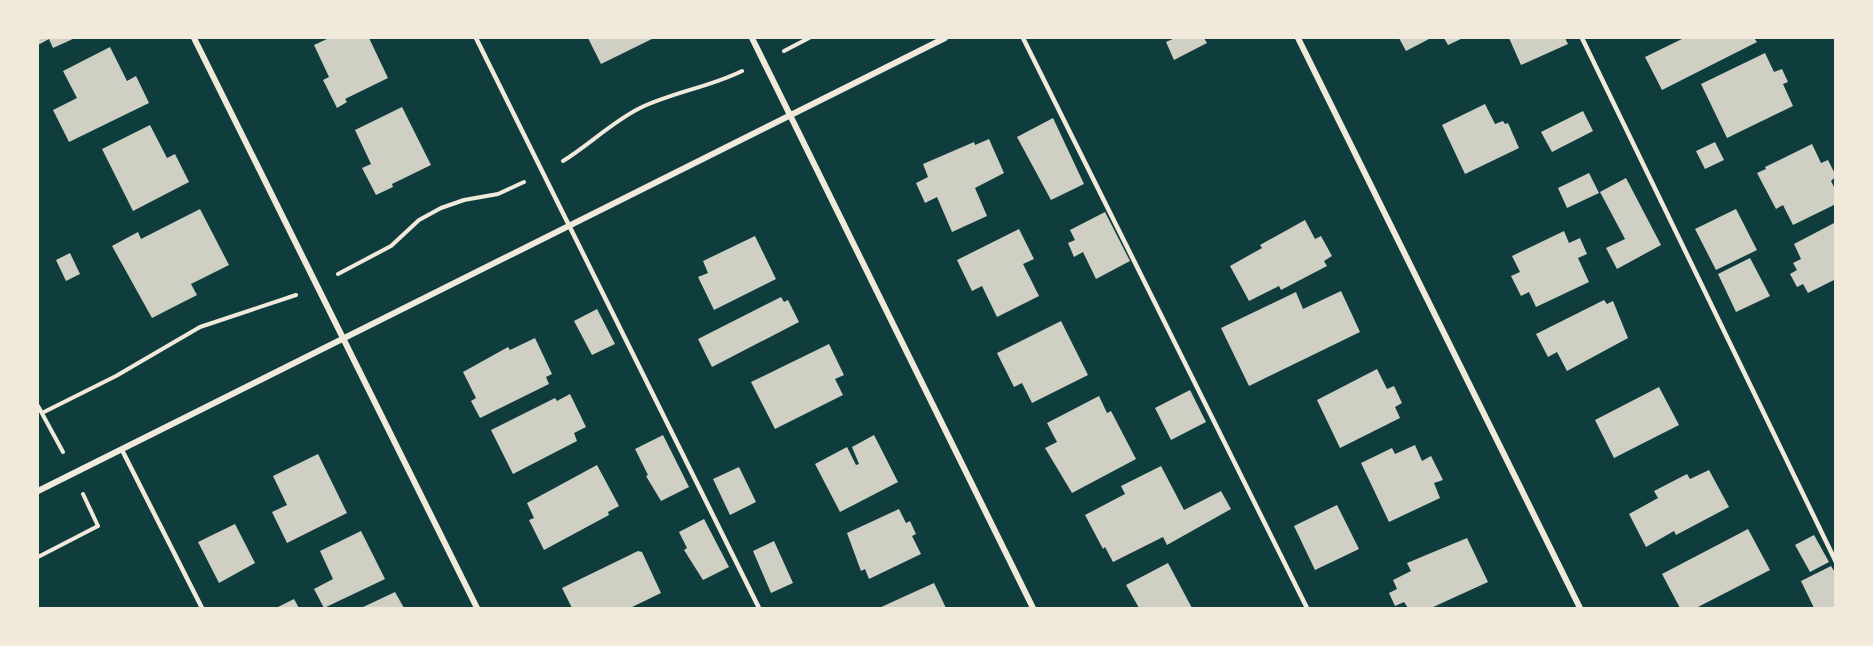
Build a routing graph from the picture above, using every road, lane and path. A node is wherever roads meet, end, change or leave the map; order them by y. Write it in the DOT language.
graph roads {
  1 [pos="194,38"];
  2 [pos="476,38"];
  3 [pos="752,38"];
  4 [pos="809,38"];
  5 [pos="945,38"];
  6 [pos="1023,38"];
  7 [pos="1298,38"];
  8 [pos="1582,38"];
  9 [pos="787,49"];
  10 [pos="790,116"];
  11 [pos="570,225"];
  12 [pos="302,292"];
  13 [pos="343,339"];
  14 [pos="38,406"];
  15 [pos="42,413"];
  16 [pos="62,450"];
  17 [pos="122,450"];
  18 [pos="80,488"];
  19 [pos="38,492"];
  20 [pos="38,557"];
  21 [pos="1836,562"];
  22 [pos="202,609"];
  23 [pos="477,609"];
  24 [pos="759,609"];
  25 [pos="1034,609"];
  26 [pos="1307,609"];
  27 [pos="1580,609"];
  1 -- 13 [label="street"];
  2 -- 11 [label="lane"];
  3 -- 10 [label="street"];
  4 -- 9 [label="path"];
  5 -- 10 [label="street"];
  6 -- 26 [label="lane"];
  7 -- 27 [label="street"];
  8 -- 21 [label="lane"];
  10 -- 11 [label="street"];
  10 -- 25 [label="street"];
  11 -- 13 [label="street"];
  11 -- 24 [label="lane"];
  12 -- 15 [label="path"];
  13 -- 17 [label="street"];
  13 -- 23 [label="street"];
  14 -- 15 [label="path"];
  15 -- 16 [label="path"];
  17 -- 19 [label="street"];
  17 -- 22 [label="lane"];
  18 -- 20 [label="path"];
}
